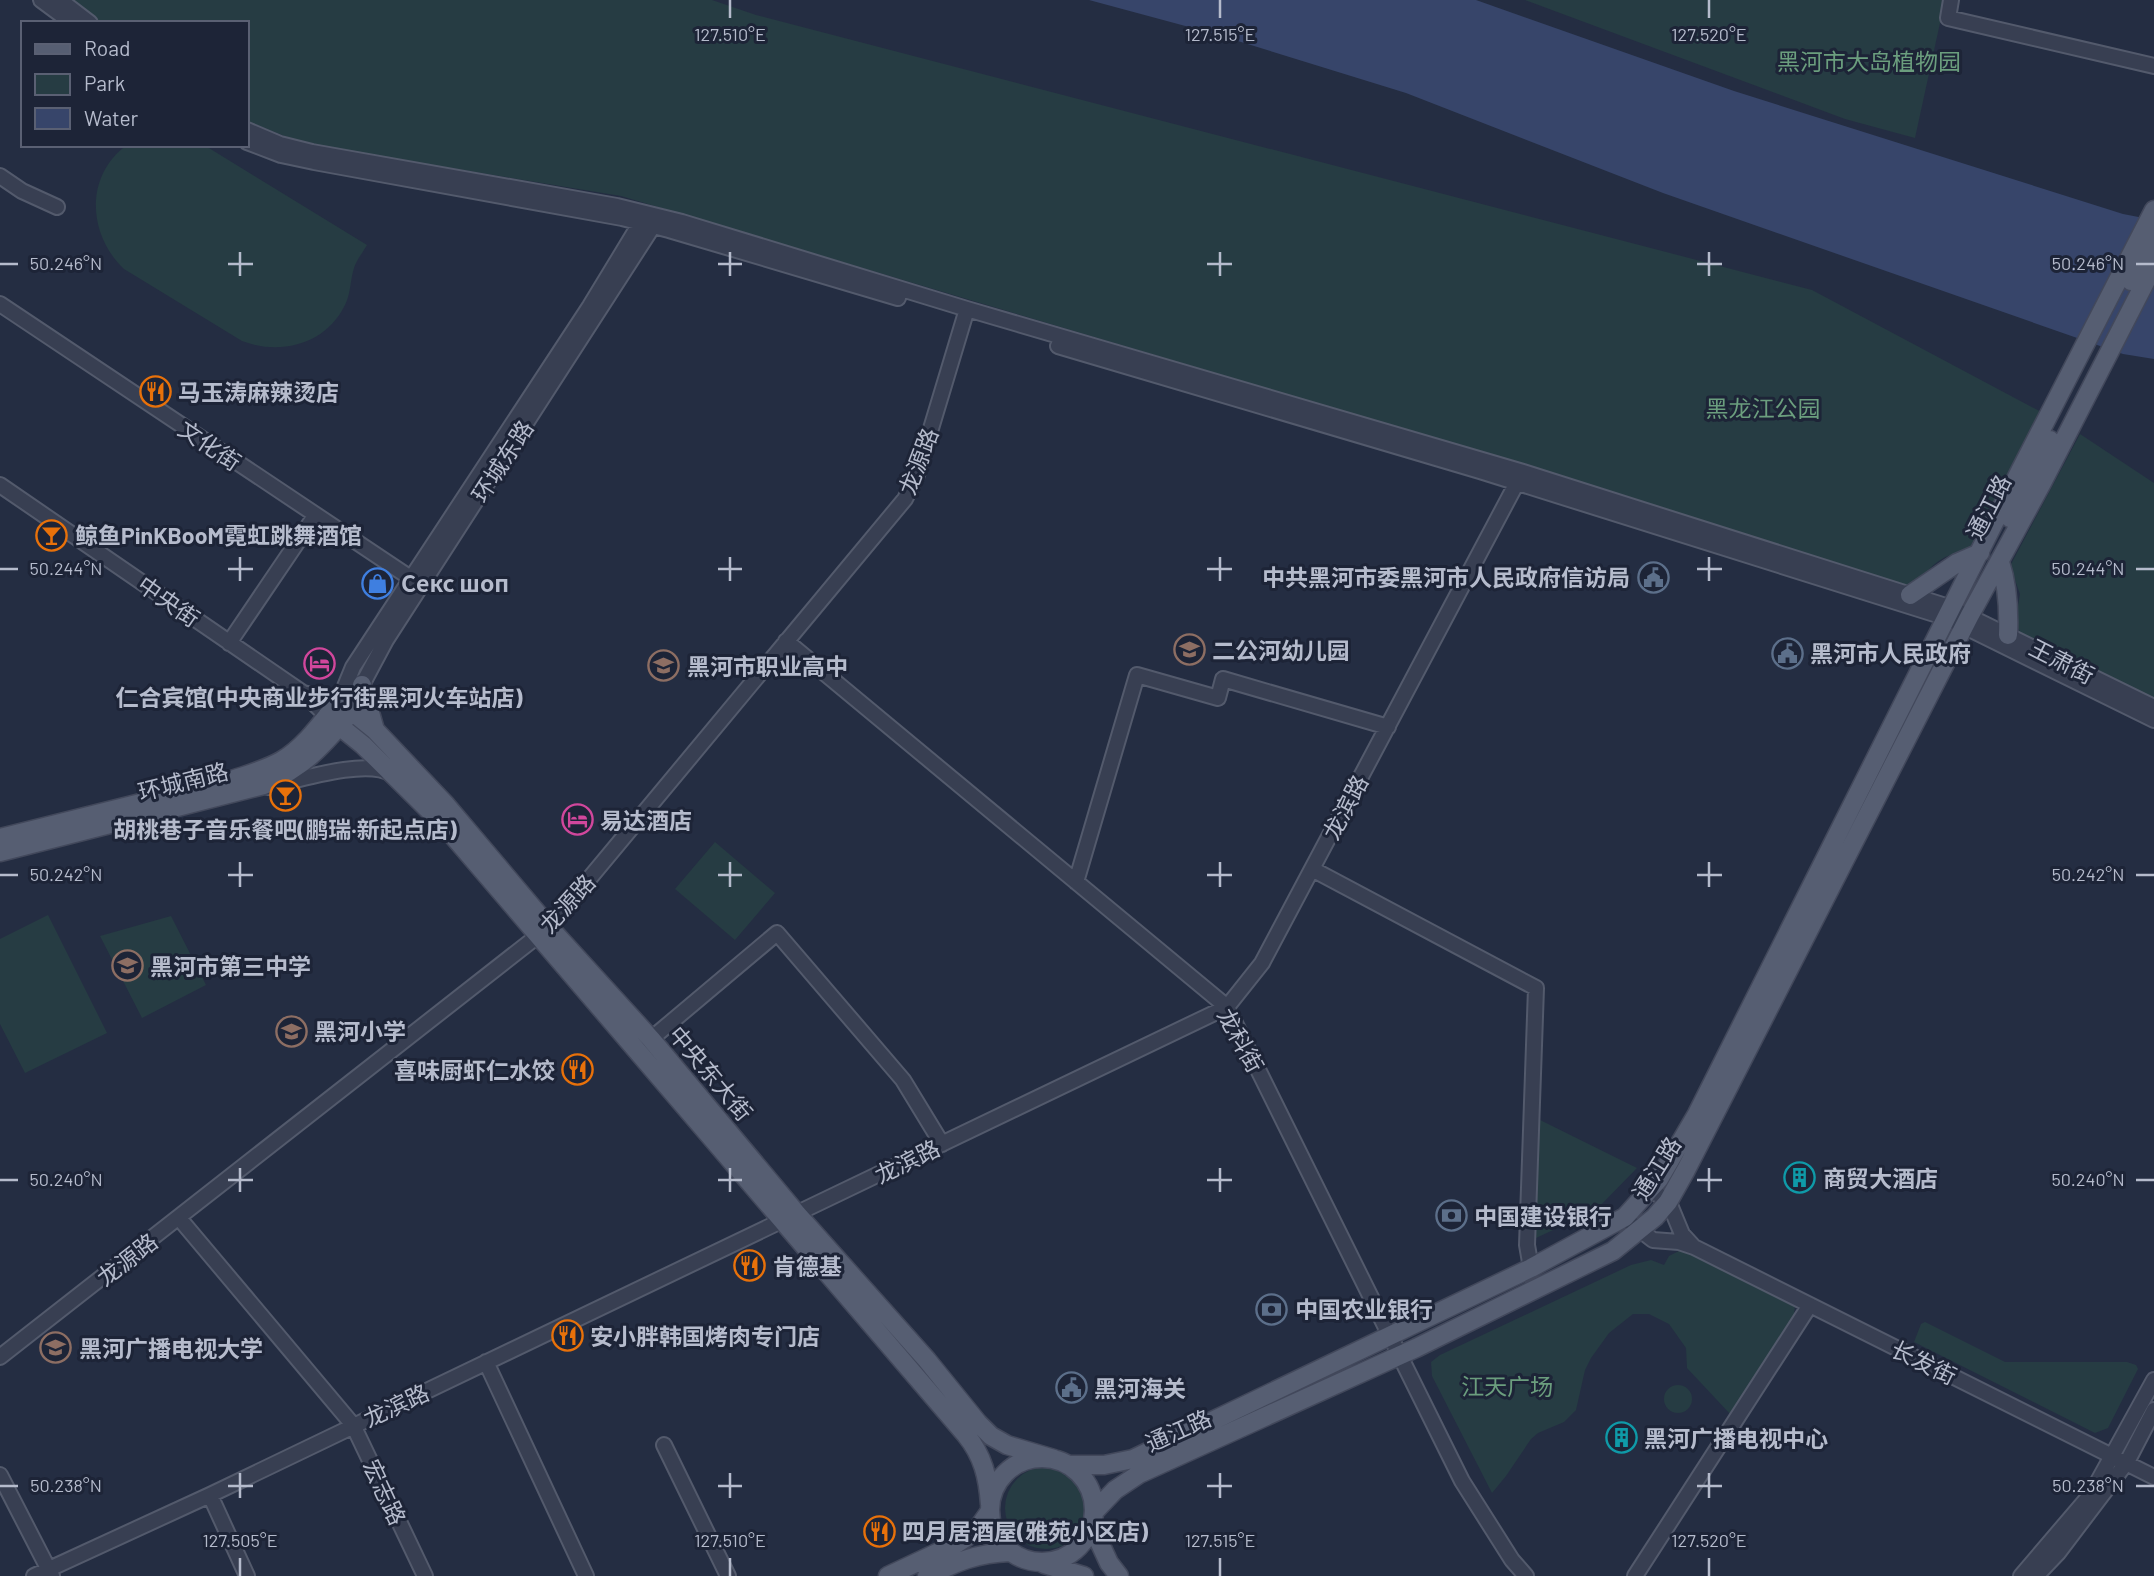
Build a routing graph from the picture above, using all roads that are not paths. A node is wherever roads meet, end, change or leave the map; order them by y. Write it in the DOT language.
graph roads {
  1 [pos="41,0"];
  2 [pos="60,0"];
  3 [pos="1951,0"];
  4 [pos="69,21"];
  5 [pos="87,21"];
  6 [pos="2154,66"];
  7 [pos="248,130"];
  8 [pos="248,142"];
  9 [pos="0,176"];
  10 [pos="58,207"];
  11 [pos="2154,210"];
  12 [pos="650,219"];
  13 [pos="2154,237"];
  14 [pos="2154,265"];
  15 [pos="0,304"];
  16 [pos="965,313"];
  17 [pos="2063,414"];
  18 [pos="1520,477"];
  19 [pos="0,485"];
  20 [pos="314,516"];
  21 [pos="1980,553"];
  22 [pos="2000,562"];
  23 [pos="417,582"];
  24 [pos="1910,595"];
  25 [pos="1959,617"];
  26 [pos="2008,635"];
  27 [pos="786,641"];
  28 [pos="229,643"];
  29 [pos="362,685"];
  30 [pos="303,693"];
  31 [pos="346,705"];
  32 [pos="2154,707"];
  33 [pos="2154,720"];
  34 [pos="333,721"];
  35 [pos="1388,727"];
  36 [pos="375,730"];
  37 [pos="397,778"];
  38 [pos="233,794"];
  39 [pos="0,838"];
  40 [pos="0,852"];
  41 [pos="1312,869"];
  42 [pos="1076,882"];
  43 [pos="544,931"];
  44 [pos="1227,1007"];
  45 [pos="651,1039"];
  46 [pos="942,1144"];
  47 [pos="1652,1189"];
  48 [pos="1668,1202"];
  49 [pos="790,1217"];
  50 [pos="1625,1217"];
  51 [pos="179,1218"];
  52 [pos="1640,1231"];
  53 [pos="1694,1247"];
  54 [pos="1531,1268"];
  55 [pos="1810,1305"];
  56 [pos="1390,1337"];
  57 [pos="1400,1356"];
  58 [pos="0,1357"];
  59 [pos="485,1362"];
  60 [pos="2154,1380"];
  61 [pos="2154,1410"];
  62 [pos="353,1425"];
  63 [pos="664,1445"];
  64 [pos="2121,1459"];
  65 [pos="1061,1462"];
  66 [pos="0,1475"];
  67 [pos="2154,1477"];
  68 [pos="0,1494"];
  69 [pos="210,1495"];
  70 [pos="990,1508"];
  71 [pos="1093,1519"];
  72 [pos="1010,1552"];
  73 [pos="1034,1562"];
  74 [pos="42,1574"];
  75 [pos="247,1576"];
  76 [pos="425,1576"];
  77 [pos="586,1576"];
  78 [pos="728,1576"];
  79 [pos="888,1576"];
  80 [pos="927,1576"];
  81 [pos="1084,1576"];
  82 [pos="1119,1576"];
  83 [pos="1526,1576"];
  84 [pos="1635,1576"];
  85 [pos="2021,1576"];
  86 [pos="2036,1576"];
  1 -- 4 [label="street"];
  2 -- 5 [label="street"];
  3 -- 6 [label="street"];
  7 -- 12 [label="street"];
  8 -- 12 [label="street"];
  9 -- 10 [label="street"];
  11 -- 17 [label="main road"];
  12 -- 16 [label="street"];
  12 -- 23 [label="street, 环城东路"];
  13 -- 17 [label="main road"];
  14 -- 17 [label="main road"];
  15 -- 20 [label="street, 文化街"];
  16 -- 18 [label="street"];
  16 -- 27 [label="street, 龙源路"];
  17 -- 21 [label="main road"];
  17 -- 22 [label="main road"];
  17 -- 25 [label="main road, 通江路"];
  18 -- 24 [label="street"];
  18 -- 25 [label="street"];
  18 -- 35 [label="street, 龙滨路"];
  19 -- 28 [label="street, 中央街"];
  20 -- 23 [label="street, 文化街"];
  20 -- 28 [label="street"];
  21 -- 24 [label="main road"];
  21 -- 25 [label="main road"];
  22 -- 25 [label="main road"];
  22 -- 26 [label="main road"];
  23 -- 29 [label="street, 环城东路"];
  23 -- 31 [label="street, 环城东路"];
  24 -- 25 [label="street"];
  25 -- 26 [label="street, 王肃街"];
  25 -- 33 [label="street"];
  25 -- 47 [label="main road, 通江路"];
  25 -- 48 [label="main road, 通江路"];
  26 -- 32 [label="street, 王肃街"];
  27 -- 42 [label="street, 龙科街"];
  27 -- 43 [label="street, 龙源路"];
  28 -- 30 [label="street, 中央街"];
  29 -- 31 [label="street, 环城东路"];
  29 -- 36 [label="main road"];
  30 -- 31 [label="street"];
  30 -- 34 [label="street"];
  31 -- 34 [label="main road, 环城南路"];
  31 -- 36 [label="main road, 中央东大街"];
  34 -- 37 [label="main road, 中央东大街"];
  34 -- 38 [label="main road, 环城南路"];
  34 -- 39 [label="main road, 环城南路"];
  35 -- 41 [label="street, 龙滨路"];
  35 -- 42 [label="street"];
  36 -- 43 [label="main road, 中央东大街"];
  37 -- 38 [label="street"];
  37 -- 43 [label="main road, 中央东大街"];
  38 -- 40 [label="main road, 环城南路"];
  41 -- 44 [label="street, 龙滨路"];
  41 -- 54 [label="street"];
  42 -- 44 [label="street, 龙科街"];
  43 -- 45 [label="main road, 中央东大街"];
  43 -- 49 [label="main road, 中央东大街"];
  43 -- 51 [label="street, 龙源路"];
  44 -- 46 [label="street, 龙滨路"];
  44 -- 56 [label="street, 龙科街"];
  45 -- 46 [label="street"];
  45 -- 49 [label="main road, 中央东大街"];
  46 -- 49 [label="street, 龙滨路"];
  47 -- 48 [label="street"];
  47 -- 50 [label="main road, 通江路"];
  48 -- 52 [label="main road, 通江路"];
  48 -- 53 [label="street"];
  49 -- 59 [label="street, 龙滨路"];
  49 -- 65 [label="main road, 中央东大街"];
  49 -- 70 [label="main road, 中央东大街"];
  50 -- 52 [label="street, 长发街"];
  50 -- 54 [label="main road, 通江路"];
  51 -- 58 [label="street, 龙源路"];
  51 -- 62 [label="street, 宏志路"];
  52 -- 53 [label="street, 长发街"];
  52 -- 57 [label="main road, 通江路"];
  53 -- 55 [label="street, 长发街"];
  54 -- 56 [label="main road, 通江路"];
  55 -- 64 [label="street, 长发街"];
  55 -- 84 [label="street"];
  56 -- 57 [label="street, 龙科街"];
  56 -- 65 [label="main road, 通江路"];
  57 -- 71 [label="main road, 通江路"];
  57 -- 83 [label="street, 龙科街"];
  59 -- 62 [label="street, 龙滨路"];
  59 -- 77 [label="street"];
  60 -- 64 [label="street"];
  61 -- 64 [label="street"];
  62 -- 69 [label="street, 龙滨路"];
  62 -- 76 [label="street, 宏志路"];
  63 -- 78 [label="street"];
  64 -- 67 [label="street, 长发街"];
  64 -- 85 [label="street"];
  64 -- 86 [label="street"];
  65 -- 70 [label="main road"];
  65 -- 71 [label="main road"];
  66 -- 74 [label="street"];
  68 -- 74 [label="street"];
  69 -- 74 [label="street, 龙滨路"];
  69 -- 75 [label="street"];
  70 -- 72 [label="main road"];
  70 -- 79 [label="main road"];
  71 -- 73 [label="main road"];
  71 -- 82 [label="main road"];
  72 -- 73 [label="main road"];
  72 -- 80 [label="main road"];
  73 -- 81 [label="main road"];
}
